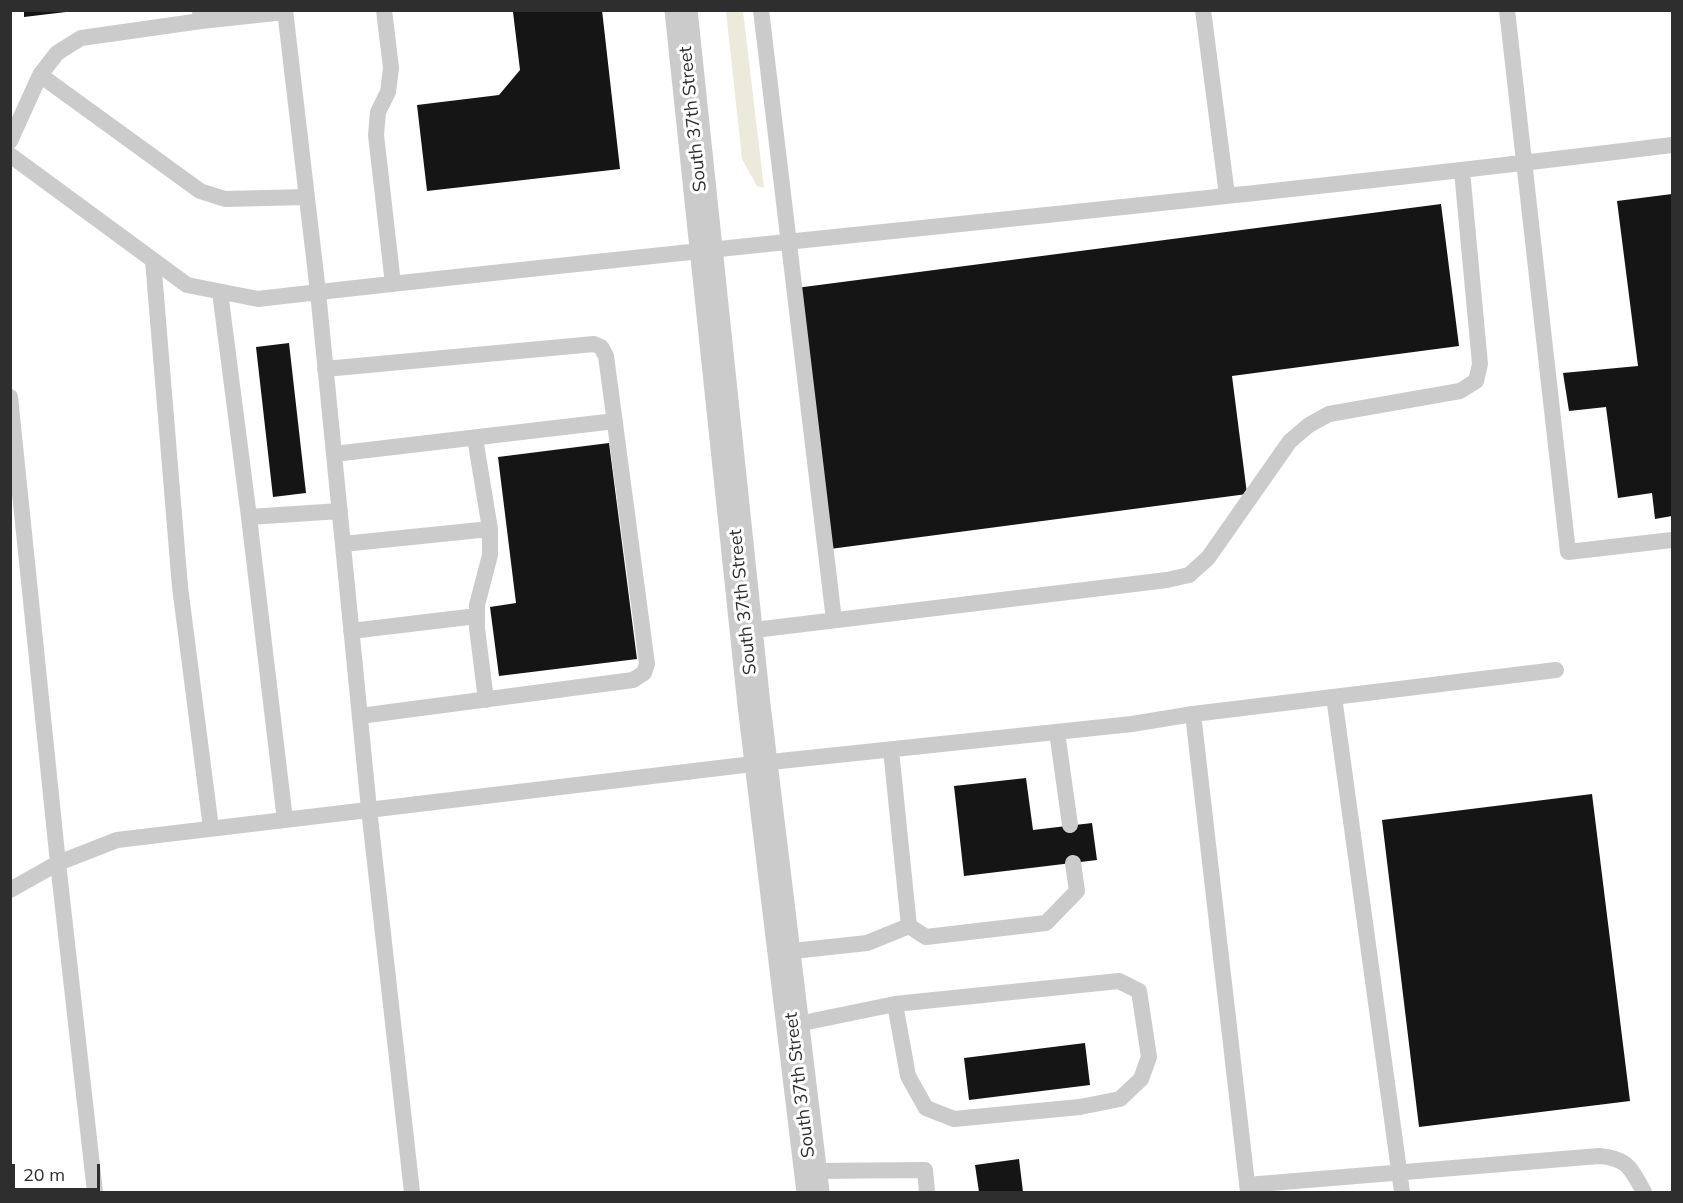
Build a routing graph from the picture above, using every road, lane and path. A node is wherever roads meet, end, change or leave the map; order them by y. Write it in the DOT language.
graph roads {
  1 [pos="384,10"];
  2 [pos="681,10"];
  3 [pos="761,10"];
  4 [pos="1203,10"];
  5 [pos="1507,10"];
  6 [pos="285,11"];
  7 [pos="200,16"];
  8 [pos="40,75"];
  9 [pos="10,141"];
  10 [pos="1672,145"];
  11 [pos="10,155"];
  12 [pos="1524,164"];
  13 [pos="1461,171"];
  14 [pos="1227,195"];
  15 [pos="306,197"];
  16 [pos="788,241"];
  17 [pos="706,250"];
  18 [pos="153,260"];
  19 [pos="393,284"];
  20 [pos="220,292"];
  21 [pos="318,292"];
  22 [pos="325,369"];
  23 [pos="10,397"];
  24 [pos="615,421"];
  25 [pos="475,438"];
  26 [pos="334,454"];
  27 [pos="340,511"];
  28 [pos="249,517"];
  29 [pos="490,529"];
  30 [pos="1672,540"];
  31 [pos="343,544"];
  32 [pos="477,616"];
  33 [pos="834,620"];
  34 [pos="351,631"];
  35 [pos="746,631"];
  36 [pos="1556,670"];
  37 [pos="1334,697"];
  38 [pos="486,700"];
  39 [pos="1193,714"];
  40 [pos="360,716"];
  41 [pos="1057,732"];
  42 [pos="891,750"];
  43 [pos="761,763"];
  44 [pos="369,809"];
  45 [pos="285,820"];
  46 [pos="1070,825"];
  47 [pos="211,828"];
  48 [pos="58,863"];
  49 [pos="1074,863"];
  50 [pos="10,890"];
  51 [pos="909,926"];
  52 [pos="784,952"];
  53 [pos="895,1004"];
  54 [pos="793,1025"];
  55 [pos="1399,1171"];
  56 [pos="812,1182"];
  57 [pos="1247,1189"];
  58 [pos="95,1192"];
  59 [pos="412,1192"];
  60 [pos="927,1192"];
  61 [pos="1402,1192"];
  62 [pos="1644,1192"];
  1 -- 19 [label="lane"];
  2 -- 17 [label="street, South 37th Street"];
  3 -- 16 [label="lane"];
  4 -- 14 [label="lane"];
  5 -- 12 [label="lane"];
  6 -- 7 [label="lane"];
  6 -- 15 [label="lane"];
  7 -- 8 [label="lane"];
  8 -- 9 [label="lane"];
  8 -- 15 [label="lane"];
  10 -- 12 [label="lane"];
  11 -- 18 [label="lane"];
  12 -- 13 [label="lane"];
  12 -- 30 [label="lane"];
  13 -- 14 [label="lane"];
  13 -- 33 [label="lane"];
  14 -- 16 [label="lane"];
  15 -- 21 [label="lane"];
  16 -- 17 [label="lane"];
  16 -- 33 [label="lane"];
  17 -- 19 [label="lane"];
  17 -- 35 [label="street, South 37th Street"];
  18 -- 20 [label="lane"];
  18 -- 47 [label="lane"];
  19 -- 21 [label="lane"];
  20 -- 21 [label="lane"];
  20 -- 28 [label="lane"];
  21 -- 22 [label="lane"];
  22 -- 24 [label="lane"];
  22 -- 26 [label="lane"];
  23 -- 48 [label="lane"];
  24 -- 25 [label="lane"];
  24 -- 38 [label="lane"];
  25 -- 26 [label="lane"];
  25 -- 29 [label="lane"];
  26 -- 27 [label="lane"];
  27 -- 28 [label="lane"];
  27 -- 31 [label="lane"];
  28 -- 45 [label="lane"];
  29 -- 31 [label="lane"];
  29 -- 32 [label="lane"];
  31 -- 34 [label="lane"];
  32 -- 34 [label="lane"];
  32 -- 38 [label="lane"];
  33 -- 35 [label="lane"];
  34 -- 40 [label="lane"];
  35 -- 43 [label="street, South 37th Street"];
  36 -- 37 [label="lane"];
  37 -- 39 [label="lane"];
  37 -- 55 [label="lane"];
  38 -- 40 [label="lane"];
  39 -- 41 [label="lane"];
  39 -- 57 [label="lane"];
  40 -- 44 [label="lane"];
  41 -- 42 [label="lane"];
  41 -- 46 [label="lane"];
  42 -- 43 [label="lane"];
  42 -- 51 [label="lane"];
  43 -- 44 [label="lane"];
  43 -- 52 [label="street, South 37th Street"];
  44 -- 45 [label="lane"];
  44 -- 59 [label="lane"];
  45 -- 47 [label="lane"];
  47 -- 48 [label="lane"];
  48 -- 50 [label="lane"];
  48 -- 58 [label="lane"];
  49 -- 51 [label="lane"];
  51 -- 52 [label="lane"];
  52 -- 54 [label="street, South 37th Street"];
  53 -- 53 [label="lane"];
  53 -- 54 [label="lane"];
  54 -- 56 [label="street, South 37th Street"];
  55 -- 57 [label="lane"];
  55 -- 61 [label="lane"];
  55 -- 62 [label="lane"];
  56 -- 60 [label="lane"];
}
